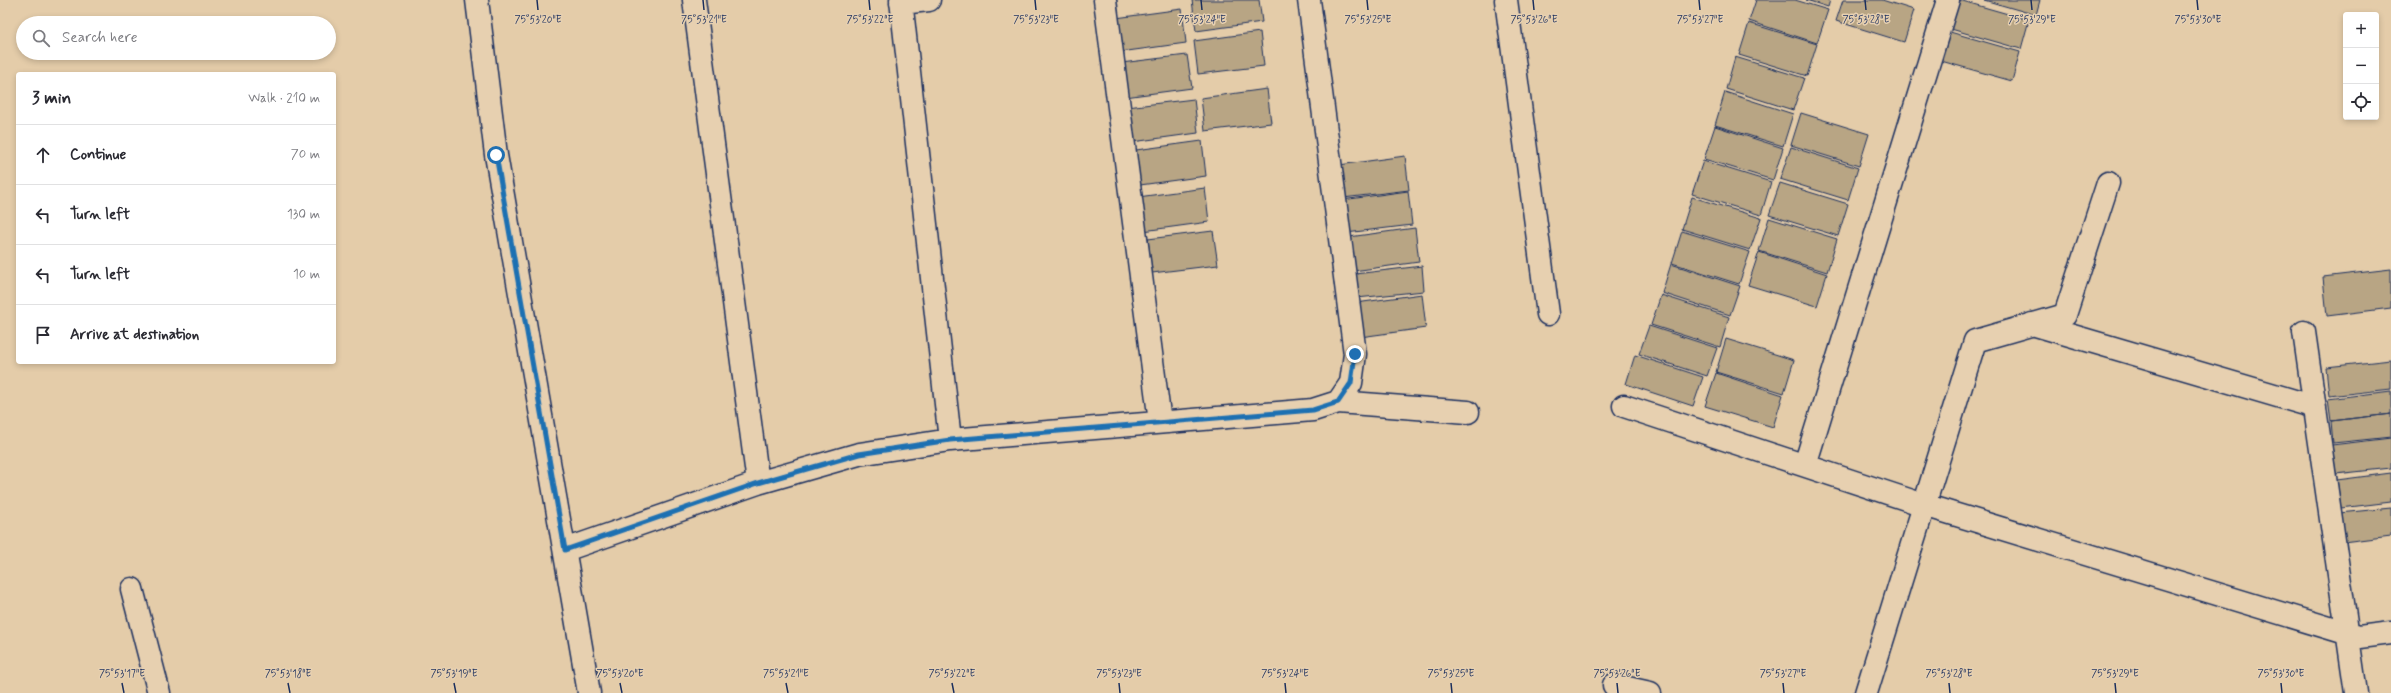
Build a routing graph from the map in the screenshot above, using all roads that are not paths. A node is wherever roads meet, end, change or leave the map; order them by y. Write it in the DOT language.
graph roads {
  1 [pos="477,0"];
  2 [pos="694,0"];
  3 [pos="929,0"];
  4 [pos="1105,0"];
  5 [pos="1309,0"];
  6 [pos="1506,0"];
  7 [pos="1948,0"];
  8 [pos="901,2"];
  9 [pos="2108,183"];
  10 [pos="1548,314"];
  11 [pos="2032,324"];
  12 [pos="2304,332"];
  13 [pos="1338,402"];
  14 [pos="1624,406"];
  15 [pos="2315,407"];
  16 [pos="1468,412"];
  17 [pos="1160,422"];
  18 [pos="950,440"];
  19 [pos="1805,466"];
  20 [pos="758,483"];
  21 [pos="1924,505"];
  22 [pos="565,550"];
  23 [pos="132,589"];
  24 [pos="2391,633"];
  25 [pos="2349,634"];
  26 [pos="1614,685"];
  27 [pos="159,693"];
  28 [pos="589,693"];
  29 [pos="1650,693"];
  30 [pos="1866,693"];
  31 [pos="2356,693"];
  1 -- 22 [label="street"];
  2 -- 20 [label="street"];
  3 -- 8 [label="street"];
  4 -- 17 [label="street"];
  5 -- 13 [label="street"];
  6 -- 10 [label="street"];
  7 -- 19 [label="street"];
  8 -- 18 [label="street"];
  9 -- 11 [label="street"];
  11 -- 15 [label="street"];
  11 -- 21 [label="street"];
  12 -- 15 [label="street"];
  13 -- 16 [label="street"];
  13 -- 17 [label="street"];
  14 -- 19 [label="street"];
  15 -- 25 [label="street"];
  17 -- 18 [label="street"];
  18 -- 20 [label="street"];
  19 -- 21 [label="street"];
  20 -- 22 [label="street"];
  21 -- 25 [label="street"];
  21 -- 30 [label="street"];
  22 -- 28 [label="street"];
  23 -- 27 [label="street"];
  24 -- 25 [label="street"];
  25 -- 31 [label="street"];
  26 -- 29 [label="street"];
}
